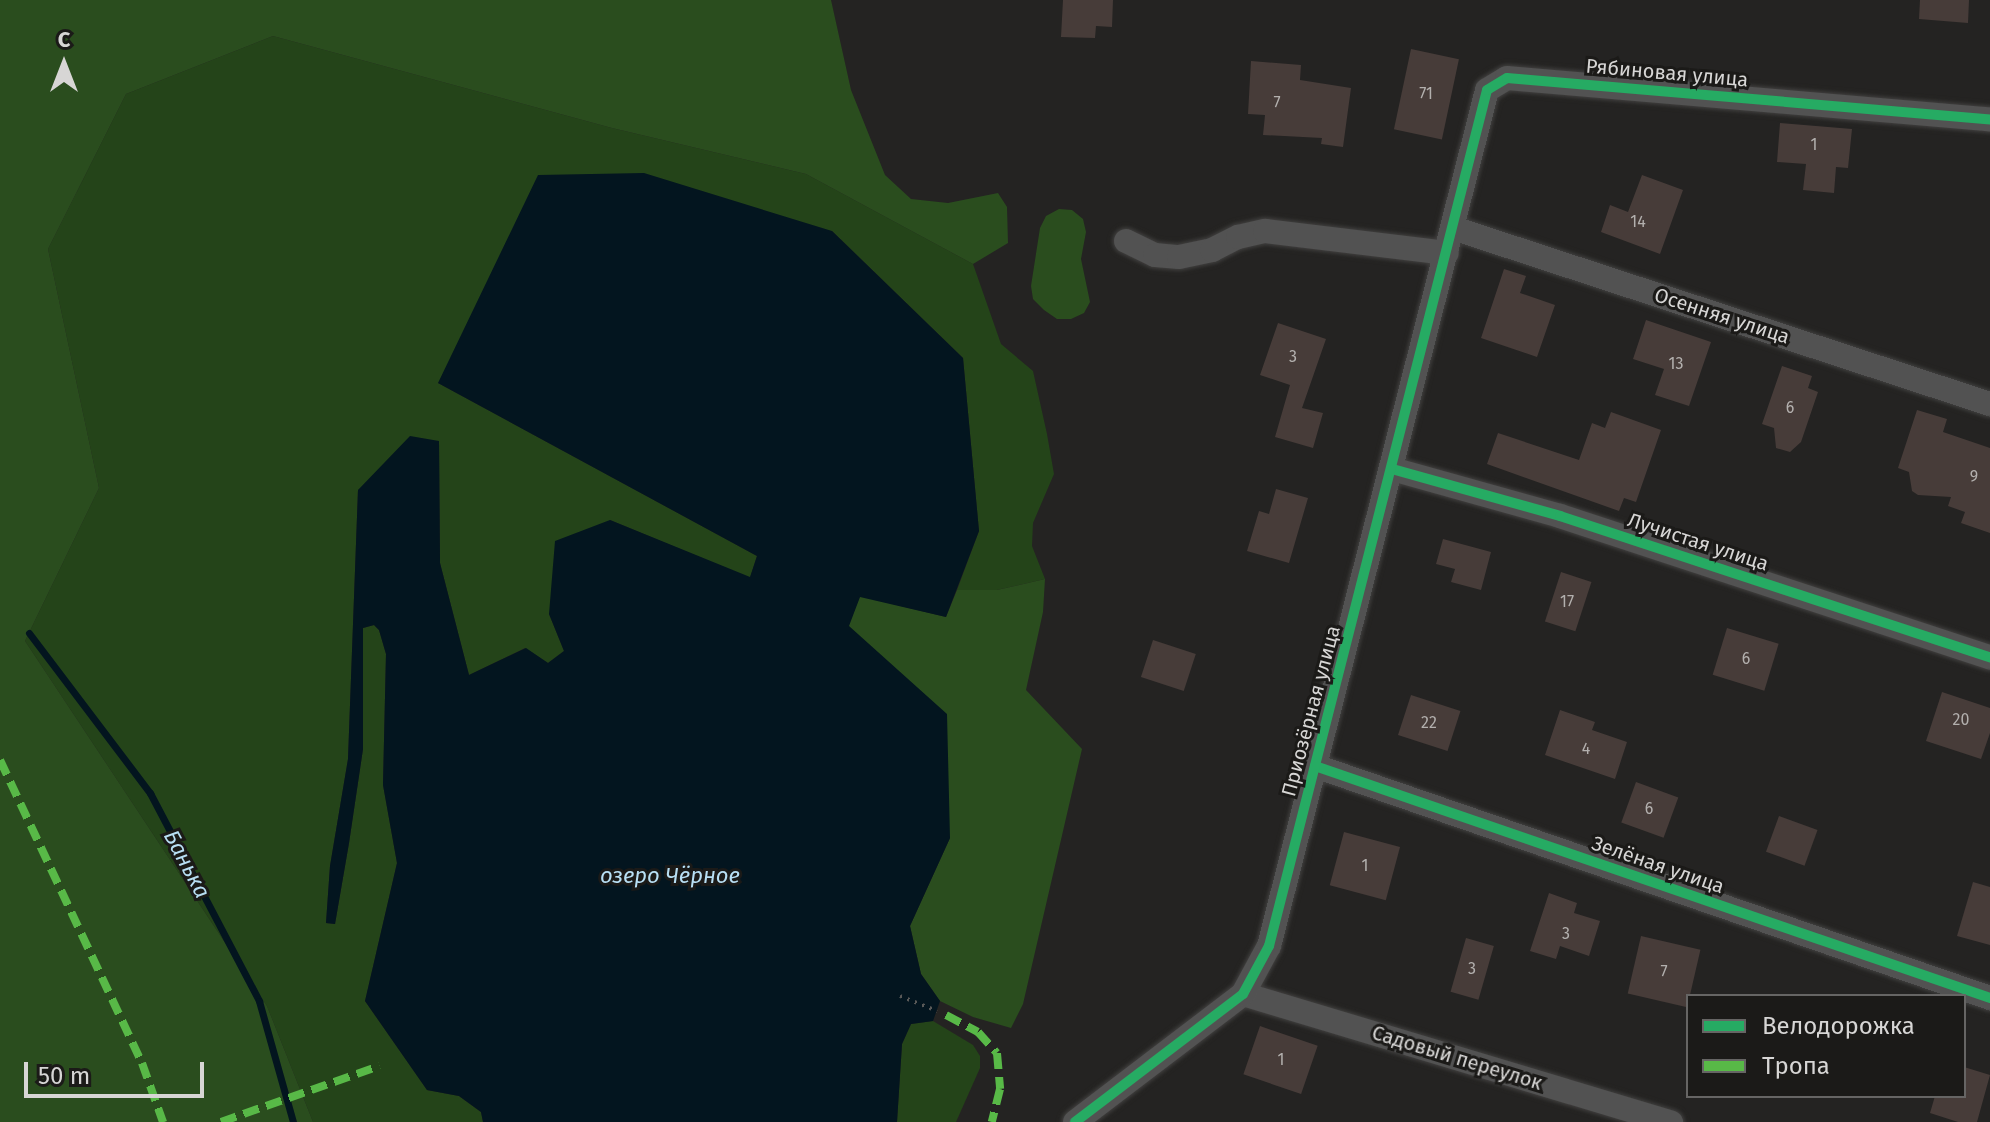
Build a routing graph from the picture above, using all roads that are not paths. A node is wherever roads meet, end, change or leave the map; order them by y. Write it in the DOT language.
graph roads {
  1 [pos="1990,119"];
  2 [pos="1453,228"];
  3 [pos="1126,241"];
  4 [pos="1447,253"];
  5 [pos="1990,404"];
  6 [pos="1392,469"];
  7 [pos="1990,657"];
  8 [pos="1315,766"];
  9 [pos="1243,994"];
  10 [pos="1990,998"];
  11 [pos="1075,1122"];
  12 [pos="1671,1122"];
  1 -- 2 [label="street, Рябиновая улица"];
  2 -- 4 [label="street, Приозёрная улица"];
  2 -- 5 [label="street, Осенняя улица"];
  3 -- 4 [label="street"];
  4 -- 6 [label="street, Приозёрная улица"];
  6 -- 7 [label="street, Лучистая улица"];
  6 -- 8 [label="street, Приозёрная улица"];
  8 -- 9 [label="street, Приозёрная улица"];
  8 -- 10 [label="street, Зелёная улица"];
  9 -- 11 [label="street, Приозёрная улица"];
  9 -- 12 [label="street, Садовый переулок"];
}
